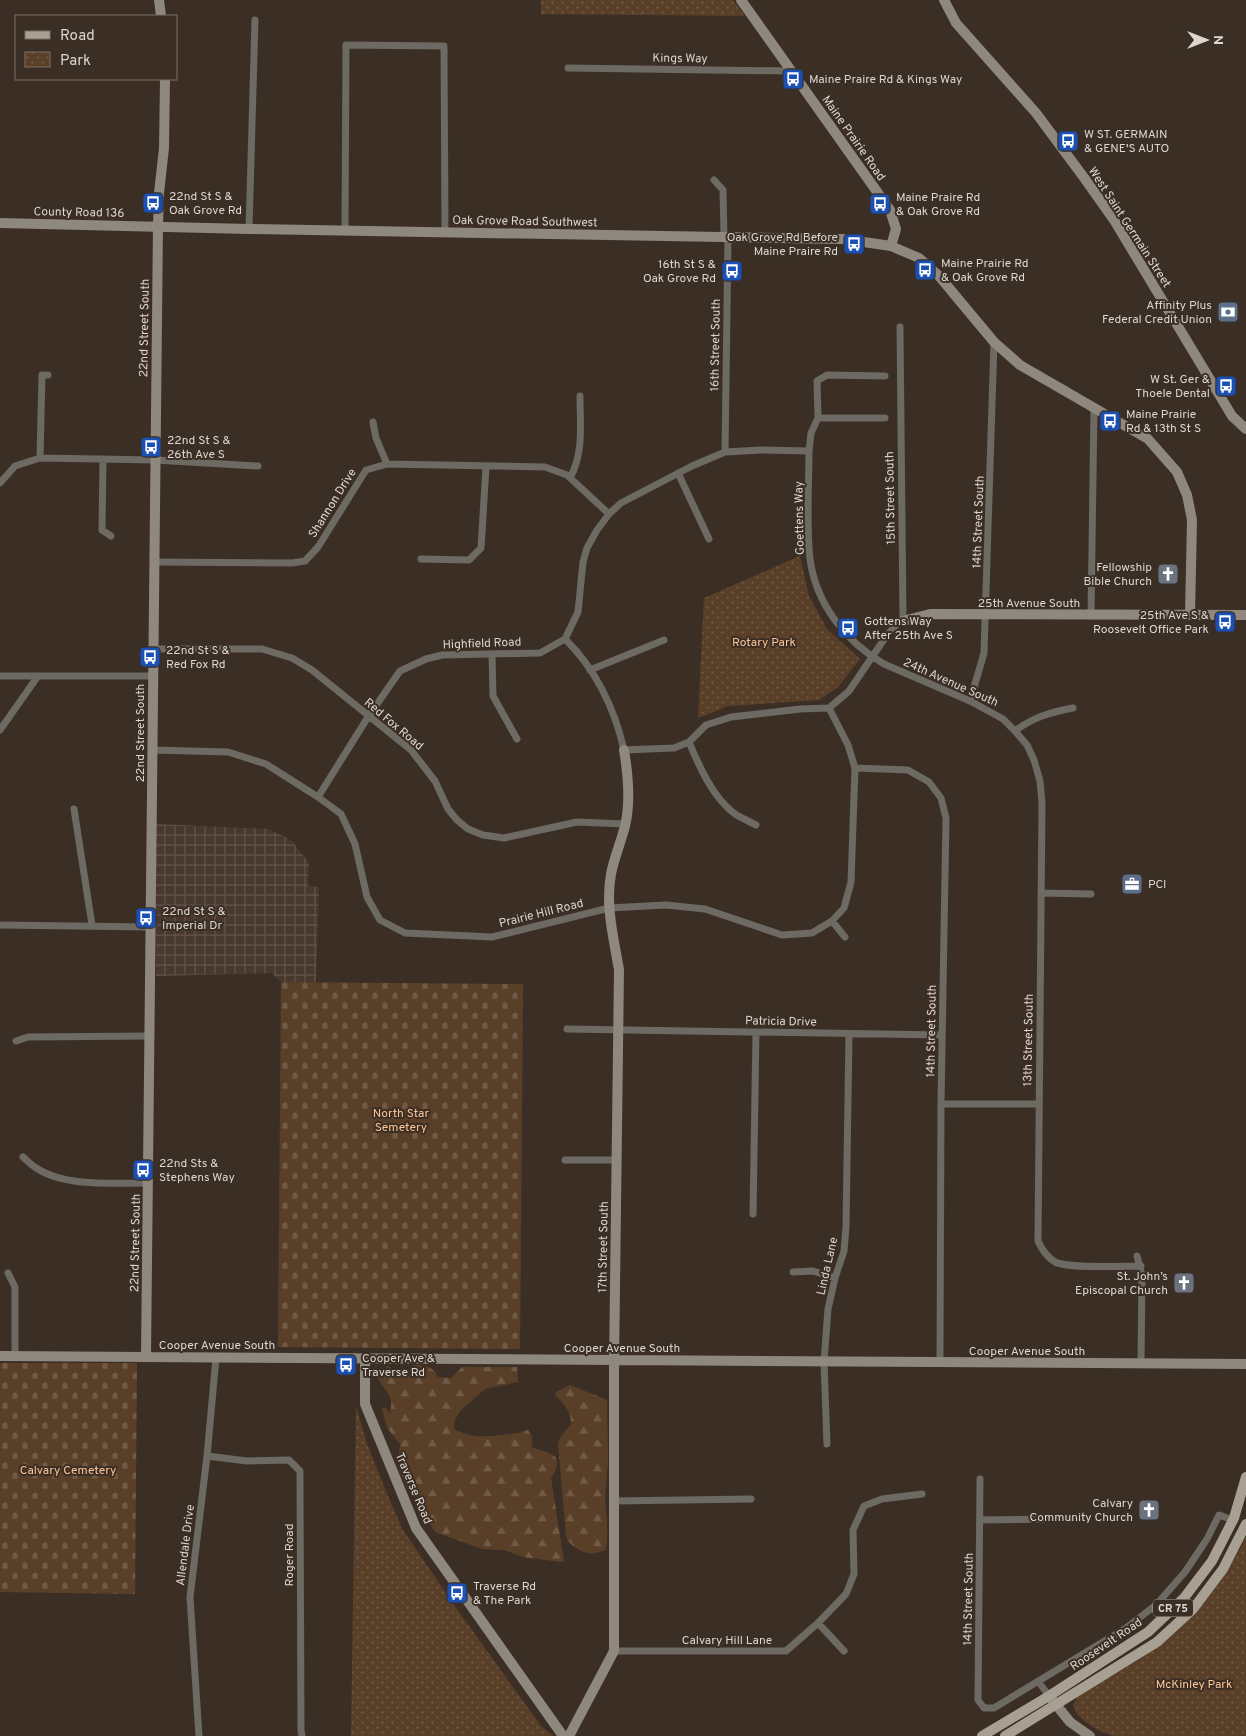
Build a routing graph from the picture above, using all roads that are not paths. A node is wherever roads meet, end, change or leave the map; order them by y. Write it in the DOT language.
graph roads {
  1 [pos="159,0"];
  2 [pos="740,0"];
  3 [pos="944,0"];
  4 [pos="161,15"];
  5 [pos="255,20"];
  6 [pos="568,68"];
  7 [pos="791,71"];
  8 [pos="165,80"];
  9 [pos="714,180"];
  10 [pos="0,223"];
  11 [pos="158,226"];
  12 [pos="249,229"];
  13 [pos="345,231"];
  14 [pos="444,232"];
  15 [pos="726,238"];
  16 [pos="891,246"];
  17 [pos="900,327"];
  18 [pos="994,342"];
  19 [pos="48,375"];
  20 [pos="885,376"];
  21 [pos="580,396"];
  22 [pos="1094,408"];
  23 [pos="818,418"];
  24 [pos="885,418"];
  25 [pos="372,422"];
  26 [pos="1246,430"];
  27 [pos="725,452"];
  28 [pos="810,452"];
  29 [pos="40,458"];
  30 [pos="103,459"];
  31 [pos="155,460"];
  32 [pos="387,464"];
  33 [pos="258,466"];
  34 [pos="486,467"];
  35 [pos="678,473"];
  36 [pos="570,478"];
  37 [pos="0,483"];
  38 [pos="609,514"];
  39 [pos="111,536"];
  40 [pos="709,539"];
  41 [pos="421,559"];
  42 [pos="154,562"];
  43 [pos="1190,615"];
  44 [pos="1246,615"];
  45 [pos="986,616"];
  46 [pos="1091,616"];
  47 [pos="903,621"];
  48 [pos="565,639"];
  49 [pos="664,640"];
  50 [pos="154,649"];
  51 [pos="492,654"];
  52 [pos="871,657"];
  53 [pos="590,670"];
  54 [pos="0,676"];
  55 [pos="38,676"];
  56 [pos="152,676"];
  57 [pos="970,701"];
  58 [pos="829,708"];
  59 [pos="1073,708"];
  60 [pos="368,717"];
  61 [pos="0,730"];
  62 [pos="1016,731"];
  63 [pos="517,738"];
  64 [pos="689,742"];
  65 [pos="152,750"];
  66 [pos="624,750"];
  67 [pos="855,768"];
  68 [pos="318,797"];
  69 [pos="74,809"];
  70 [pos="626,824"];
  71 [pos="756,824"];
  72 [pos="1041,892"];
  73 [pos="1091,894"];
  74 [pos="609,908"];
  75 [pos="832,921"];
  76 [pos="0,925"];
  77 [pos="92,925"];
  78 [pos="150,927"];
  79 [pos="845,936"];
  80 [pos="567,1029"];
  81 [pos="619,1030"];
  82 [pos="756,1032"];
  83 [pos="849,1034"];
  84 [pos="942,1035"];
  85 [pos="149,1036"];
  86 [pos="16,1041"];
  87 [pos="941,1104"];
  88 [pos="1038,1104"];
  89 [pos="23,1157"];
  90 [pos="565,1160"];
  91 [pos="618,1160"];
  92 [pos="148,1183"];
  93 [pos="753,1214"];
  94 [pos="1137,1256"];
  95 [pos="1141,1266"];
  96 [pos="793,1272"];
  97 [pos="8,1273"];
  98 [pos="835,1278"];
  99 [pos="0,1356"];
  100 [pos="15,1356"];
  101 [pos="146,1357"];
  102 [pos="216,1358"];
  103 [pos="365,1358"];
  104 [pos="614,1361"];
  105 [pos="824,1362"];
  106 [pos="940,1363"];
  107 [pos="1141,1364"];
  108 [pos="1245,1364"];
  109 [pos="827,1444"];
  110 [pos="208,1456"];
  111 [pos="1246,1477"];
  112 [pos="980,1479"];
  113 [pos="922,1494"];
  114 [pos="751,1499"];
  115 [pos="613,1501"];
  116 [pos="1060,1519"];
  117 [pos="980,1520"];
  118 [pos="1233,1520"];
  119 [pos="1246,1524"];
  120 [pos="818,1623"];
  121 [pos="614,1652"];
  122 [pos="844,1652"];
  123 [pos="1038,1681"];
  124 [pos="1049,1696"];
  125 [pos="1055,1706"];
  126 [pos="994,1708"];
  127 [pos="199,1736"];
  128 [pos="302,1736"];
  129 [pos="563,1736"];
  130 [pos="569,1736"];
  131 [pos="982,1736"];
  132 [pos="1005,1736"];
  133 [pos="1090,1736"];
  1 -- 4 [label="street"];
  2 -- 7 [label="street, Maine Prairie Road"];
  3 -- 26 [label="street, West Saint Germain Street"];
  5 -- 12 [label="street"];
  6 -- 7 [label="street, Kings Way"];
  7 -- 16 [label="street, Maine Prairie Road"];
  8 -- 11 [label="street, 22nd Street South"];
  9 -- 15 [label="street, 16th Street South"];
  10 -- 11 [label="street, County Road 136"];
  11 -- 12 [label="street, Oak Grove Road Southwest"];
  11 -- 31 [label="street, 22nd Street South"];
  12 -- 13 [label="street, Oak Grove Road Southwest"];
  13 -- 14 [label="street, Oak Grove Road Southwest"];
  13 -- 14 [label="street"];
  14 -- 15 [label="street, Oak Grove Road Southwest"];
  15 -- 16 [label="street, Oak Grove Road Southwest"];
  15 -- 27 [label="street, 16th Street South"];
  16 -- 18 [label="street"];
  17 -- 47 [label="street, 15th Street South"];
  18 -- 22 [label="street"];
  18 -- 45 [label="street, 14th Street South"];
  19 -- 29 [label="street"];
  20 -- 23 [label="street, Goettens Way"];
  21 -- 36 [label="street"];
  22 -- 43 [label="street"];
  22 -- 46 [label="street"];
  23 -- 24 [label="street"];
  23 -- 28 [label="street, Goettens Way"];
  25 -- 32 [label="street"];
  27 -- 28 [label="street"];
  27 -- 35 [label="street"];
  28 -- 52 [label="street, Goettens Way"];
  29 -- 30 [label="street"];
  29 -- 37 [label="street"];
  30 -- 31 [label="street"];
  30 -- 39 [label="street"];
  31 -- 33 [label="street"];
  31 -- 42 [label="street, 22nd Street South"];
  32 -- 34 [label="street, Shannon Drive"];
  32 -- 42 [label="street, Shannon Drive"];
  34 -- 36 [label="street, Shannon Drive"];
  34 -- 41 [label="street"];
  35 -- 38 [label="street"];
  35 -- 40 [label="street"];
  36 -- 38 [label="street, Shannon Drive"];
  38 -- 48 [label="street"];
  42 -- 50 [label="street, 22nd Street South"];
  43 -- 44 [label="street, 25th Avenue South"];
  43 -- 46 [label="street, 25th Avenue South"];
  45 -- 46 [label="street, 25th Avenue South"];
  45 -- 47 [label="street, 25th Avenue South"];
  45 -- 57 [label="street, 14th Street South"];
  47 -- 52 [label="street"];
  48 -- 51 [label="street, Highfield Road"];
  48 -- 53 [label="street"];
  49 -- 53 [label="street"];
  50 -- 56 [label="street, 22nd Street South"];
  50 -- 60 [label="street, Red Fox Road"];
  51 -- 60 [label="street, Highfield Road"];
  51 -- 63 [label="street"];
  52 -- 57 [label="street, 24th Avenue South"];
  52 -- 58 [label="street"];
  53 -- 66 [label="street"];
  54 -- 55 [label="street"];
  55 -- 56 [label="street"];
  55 -- 61 [label="street"];
  56 -- 65 [label="street, 22nd Street South"];
  57 -- 62 [label="street, 24th Avenue South"];
  58 -- 64 [label="street"];
  58 -- 67 [label="street"];
  59 -- 62 [label="street"];
  60 -- 68 [label="street, Highfield Road"];
  60 -- 70 [label="street, Red Fox Road"];
  62 -- 72 [label="street, 13th Street South"];
  64 -- 66 [label="street"];
  64 -- 71 [label="street"];
  65 -- 68 [label="street, Prairie Hill Road"];
  65 -- 78 [label="street, 22nd Street South"];
  66 -- 70 [label="street, 17th Street South"];
  67 -- 75 [label="street, Prairie Hill Road"];
  67 -- 84 [label="street, 14th Street South"];
  68 -- 74 [label="street, Prairie Hill Road"];
  69 -- 77 [label="street"];
  70 -- 74 [label="street, 17th Street South"];
  72 -- 73 [label="street"];
  72 -- 88 [label="street, 13th Street South"];
  74 -- 75 [label="street, Prairie Hill Road"];
  74 -- 81 [label="street, 17th Street South"];
  75 -- 79 [label="street"];
  76 -- 77 [label="street"];
  77 -- 78 [label="street"];
  78 -- 85 [label="street, 22nd Street South"];
  80 -- 81 [label="street, Patricia Drive"];
  81 -- 82 [label="street, Patricia Drive"];
  81 -- 91 [label="street, 17th Street South"];
  82 -- 83 [label="street, Patricia Drive"];
  82 -- 93 [label="street"];
  83 -- 84 [label="street, Patricia Drive"];
  83 -- 98 [label="street, Linda Lane"];
  84 -- 87 [label="street, 14th Street South"];
  85 -- 86 [label="street"];
  85 -- 92 [label="street, 22nd Street South"];
  87 -- 88 [label="street"];
  87 -- 106 [label="street, 14th Street South"];
  88 -- 95 [label="street, 13th Street South"];
  89 -- 92 [label="street"];
  90 -- 91 [label="street"];
  91 -- 104 [label="street, 17th Street South"];
  92 -- 101 [label="street, 22nd Street South"];
  94 -- 95 [label="street"];
  95 -- 107 [label="street"];
  96 -- 98 [label="street"];
  97 -- 100 [label="street"];
  98 -- 105 [label="street, Linda Lane"];
  99 -- 100 [label="street, Cooper Avenue South"];
  100 -- 101 [label="street, Cooper Avenue South"];
  101 -- 102 [label="street, Cooper Avenue South"];
  102 -- 103 [label="street, Cooper Avenue South"];
  102 -- 110 [label="street, Allendale Drive"];
  103 -- 104 [label="street, Cooper Avenue South"];
  103 -- 129 [label="street, Traverse Road"];
  104 -- 105 [label="street, Cooper Avenue South"];
  104 -- 115 [label="street, 17th Street South"];
  105 -- 106 [label="street, Cooper Avenue South"];
  105 -- 109 [label="street, Linda Lane"];
  106 -- 107 [label="street, Cooper Avenue South"];
  107 -- 108 [label="street, Cooper Avenue South"];
  110 -- 127 [label="street, Allendale Drive"];
  110 -- 128 [label="street, Roger Road"];
  111 -- 118 [label="main road, Roosevelt Road / CR 75"];
  112 -- 117 [label="street, 14th Street South"];
  113 -- 120 [label="street, Calvary Hill Lane"];
  114 -- 115 [label="street"];
  115 -- 121 [label="street, 17th Street South"];
  116 -- 117 [label="street"];
  117 -- 126 [label="street, 14th Street South"];
  118 -- 123 [label="street, Roosevelt Road"];
  118 -- 124 [label="main road, Roosevelt Road / CR 75"];
  119 -- 125 [label="main road, Roosevelt Road / CR 75"];
  120 -- 121 [label="street, Calvary Hill Lane"];
  120 -- 122 [label="street"];
  121 -- 130 [label="street, 17th Street South"];
  123 -- 124 [label="street"];
  123 -- 126 [label="street, Roosevelt Road"];
  124 -- 125 [label="street"];
  124 -- 131 [label="main road, Roosevelt Road / CR 75"];
  125 -- 132 [label="main road, Roosevelt Road / CR 75"];
  125 -- 133 [label="street"];
}
